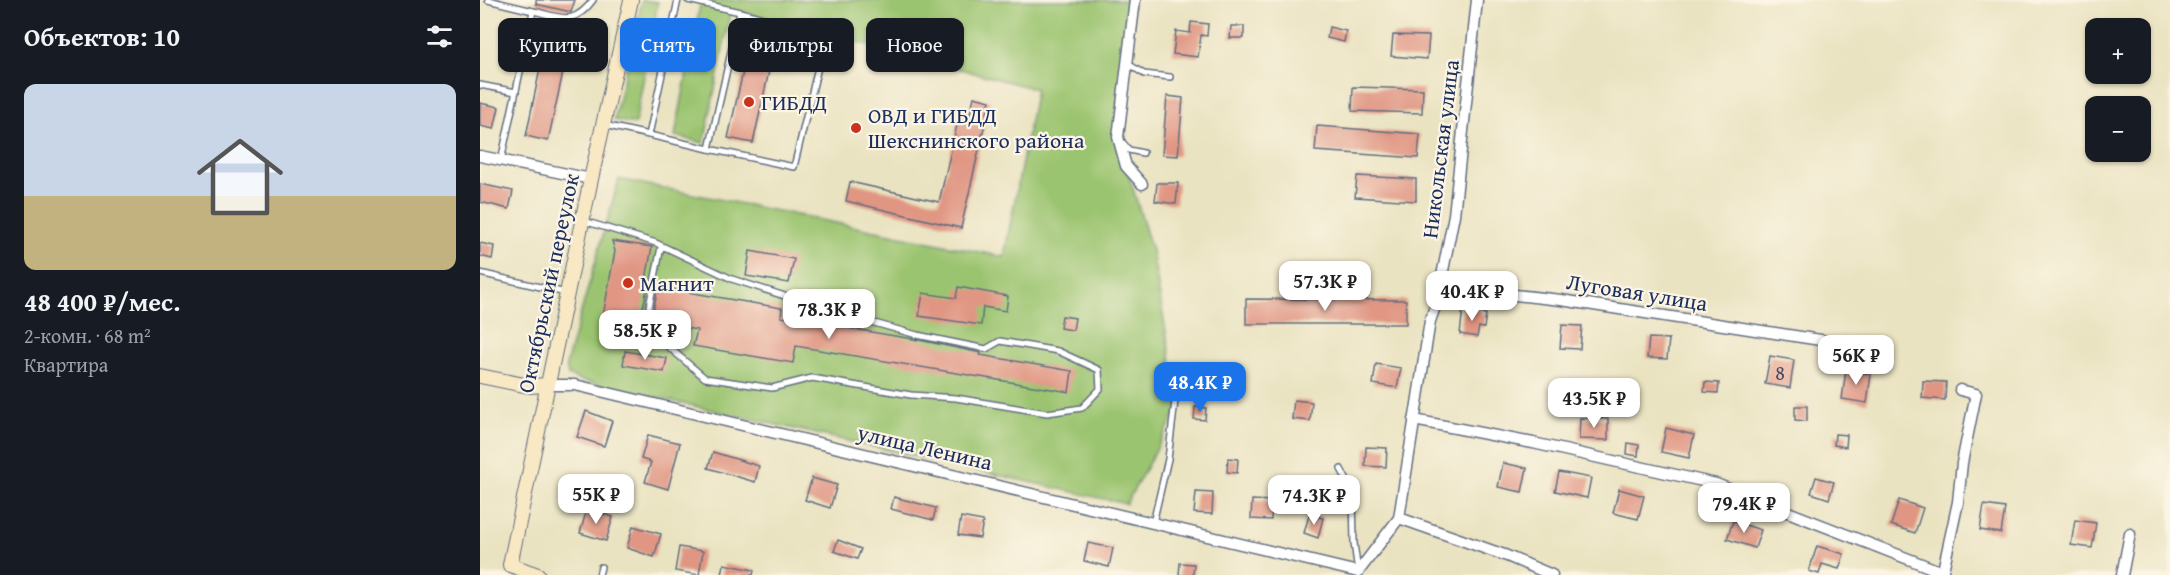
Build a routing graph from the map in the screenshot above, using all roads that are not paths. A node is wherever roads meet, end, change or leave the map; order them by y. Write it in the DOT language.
graph roads {
  1 [pos="488,0"];
  2 [pos="593,0"];
  3 [pos="631,0"];
  4 [pos="678,0"];
  5 [pos="688,0"];
  6 [pos="1135,0"];
  7 [pos="1477,0"];
  8 [pos="533,11"];
  9 [pos="740,12"];
  10 [pos="1127,63"];
  11 [pos="1170,77"];
  12 [pos="480,85"];
  13 [pos="516,92"];
  14 [pos="602,125"];
  15 [pos="649,135"];
  16 [pos="1118,137"];
  17 [pos="709,149"];
  18 [pos="1143,153"];
  19 [pos="480,156"];
  20 [pos="501,161"];
  21 [pos="591,178"];
  22 [pos="1142,184"];
  23 [pos="582,221"];
  24 [pos="661,247"];
  25 [pos="480,273"];
  26 [pos="1441,282"];
  27 [pos="567,293"];
  28 [pos="1827,341"];
  29 [pos="480,376"];
  30 [pos="548,385"];
  31 [pos="1960,390"];
  32 [pos="1175,401"];
  33 [pos="1414,420"];
  34 [pos="1341,469"];
  35 [pos="1399,518"];
  36 [pos="1153,523"];
  37 [pos="2130,534"];
  38 [pos="601,567"];
  39 [pos="509,570"];
  40 [pos="1942,573"];
  41 [pos="1358,574"];
  42 [pos="538,575"];
  43 [pos="599,575"];
  44 [pos="1552,575"];
  45 [pos="2122,575"];
  1 -- 8 [label="lane"];
  2 -- 8 [label="lane"];
  3 -- 14 [label="street, Октябрьский переулок"];
  4 -- 15 [label="lane"];
  5 -- 9 [label="lane"];
  6 -- 10 [label="street"];
  7 -- 26 [label="street, Никольская улица"];
  8 -- 13 [label="lane"];
  9 -- 17 [label="lane"];
  9 -- 17 [label="lane"];
  10 -- 11 [label="lane"];
  10 -- 16 [label="street"];
  12 -- 13 [label="lane"];
  13 -- 20 [label="lane"];
  14 -- 15 [label="lane"];
  14 -- 21 [label="street, Октябрьский переулок"];
  15 -- 17 [label="lane"];
  16 -- 18 [label="lane"];
  16 -- 22 [label="street"];
  19 -- 20 [label="street"];
  20 -- 21 [label="street"];
  21 -- 23 [label="street, Октябрьский переулок"];
  23 -- 24 [label="lane"];
  23 -- 27 [label="street, Октябрьский переулок"];
  24 -- 24 [label="lane"];
  25 -- 27 [label="lane"];
  26 -- 28 [label="street, Луговая улица"];
  26 -- 33 [label="street, Никольская улица"];
  27 -- 30 [label="street, Октябрьский переулок"];
  29 -- 30 [label="street, улица Ленина"];
  30 -- 36 [label="street, улица Ленина"];
  30 -- 39 [label="street, Октябрьский переулок"];
  31 -- 40 [label="street"];
  32 -- 36 [label="lane"];
  33 -- 35 [label="street, Никольская улица"];
  33 -- 40 [label="street"];
  34 -- 41 [label="lane"];
  35 -- 41 [label="street, Никольская улица"];
  35 -- 44 [label="street"];
  36 -- 41 [label="street, улица Ленина"];
  37 -- 45 [label="street"];
  38 -- 43 [label="lane"];
  39 -- 42 [label="street"];
}
